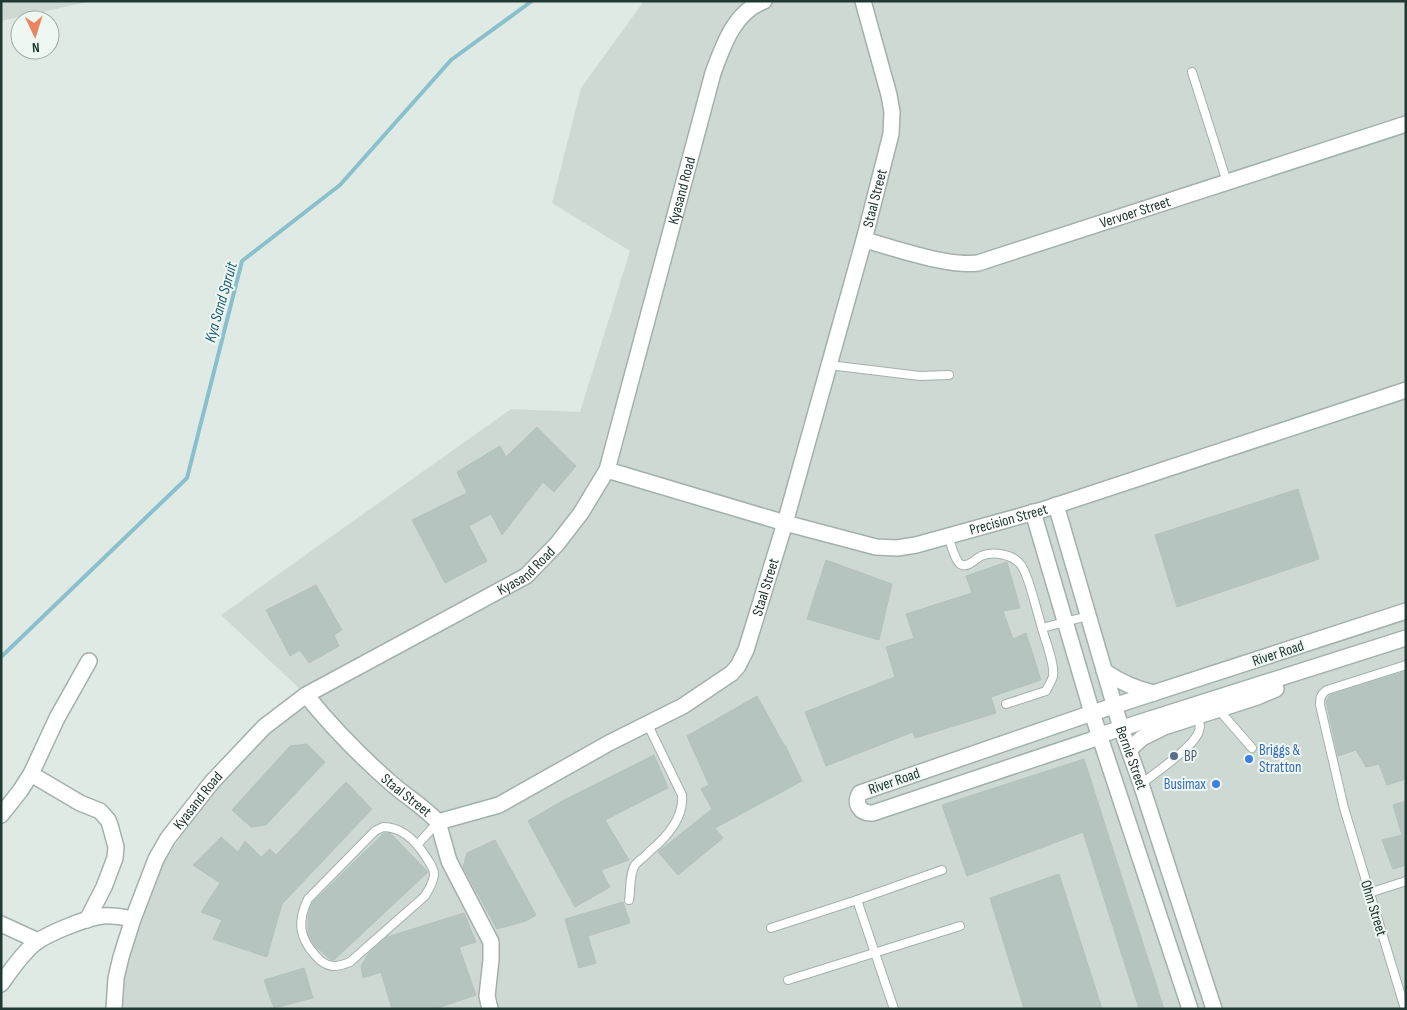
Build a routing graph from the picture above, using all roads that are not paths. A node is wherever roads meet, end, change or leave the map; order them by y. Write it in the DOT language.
graph roads {
  1 [pos="764,1"];
  2 [pos="863,1"];
  3 [pos="1192,72"];
  4 [pos="1406,124"];
  5 [pos="1227,182"];
  6 [pos="864,240"];
  7 [pos="829,365"];
  8 [pos="949,375"];
  9 [pos="1406,390"];
  10 [pos="606,470"];
  11 [pos="1056,505"];
  12 [pos="1034,512"];
  13 [pos="785,523"];
  14 [pos="948,536"];
  15 [pos="1406,611"];
  16 [pos="1088,616"];
  17 [pos="1066,621"];
  18 [pos="1042,628"];
  19 [pos="1406,638"];
  20 [pos="89,661"];
  21 [pos="1406,665"];
  22 [pos="1307,670"];
  23 [pos="1104,671"];
  24 [pos="1156,693"];
  25 [pos="306,695"];
  26 [pos="1006,704"];
  27 [pos="1114,706"];
  28 [pos="1218,709"];
  29 [pos="1092,713"];
  30 [pos="1197,716"];
  31 [pos="647,723"];
  32 [pos="1121,728"];
  33 [pos="1100,735"];
  34 [pos="1252,748"];
  35 [pos="1129,750"];
  36 [pos="31,774"];
  37 [pos="1141,784"];
  38 [pos="1,814"];
  39 [pos="438,822"];
  40 [pos="418,844"];
  41 [pos="942,870"];
  42 [pos="1406,881"];
  43 [pos="1369,893"];
  44 [pos="630,900"];
  45 [pos="857,900"];
  46 [pos="133,919"];
  47 [pos="87,920"];
  48 [pos="1,924"];
  49 [pos="960,926"];
  50 [pos="771,928"];
  51 [pos="38,941"];
  52 [pos="875,954"];
  53 [pos="788,980"];
  54 [pos="1,984"];
  55 [pos="114,1009"];
  56 [pos="490,1009"];
  57 [pos="894,1009"];
  58 [pos="1190,1009"];
  59 [pos="1214,1009"];
  60 [pos="1405,1009"];
  1 -- 10 [label="street, Kyasand Road"];
  2 -- 6 [label="street, Staal Street"];
  3 -- 5 [label="lane"];
  4 -- 5 [label="street, Vervoer Street"];
  5 -- 6 [label="street, Vervoer Street"];
  6 -- 7 [label="street, Staal Street"];
  7 -- 8 [label="lane"];
  7 -- 13 [label="street, Staal Street"];
  9 -- 11 [label="street, Precision Street"];
  10 -- 13 [label="street, Precision Street"];
  10 -- 25 [label="street, Kyasand Road"];
  11 -- 12 [label="street, Precision Street"];
  11 -- 16 [label="street, Bernie Street"];
  12 -- 14 [label="street, Precision Street"];
  12 -- 17 [label="street, Bernie Street"];
  13 -- 14 [label="street, Precision Street"];
  13 -- 31 [label="street, Staal Street"];
  14 -- 18 [label="lane"];
  15 -- 24 [label="street, River Road"];
  16 -- 17 [label="lane"];
  16 -- 23 [label="street, Bernie Street"];
  17 -- 18 [label="lane"];
  17 -- 29 [label="street, Bernie Street"];
  18 -- 26 [label="lane"];
  19 -- 22 [label="street, River Road"];
  20 -- 36 [label="street"];
  21 -- 43 [label="lane, Ohm Street"];
  22 -- 28 [label="street"];
  22 -- 32 [label="street, River Road"];
  23 -- 24 [label="street"];
  23 -- 27 [label="street, Bernie Street"];
  24 -- 27 [label="street, River Road"];
  25 -- 39 [label="street, Staal Street"];
  25 -- 46 [label="street, Kyasand Road"];
  27 -- 29 [label="street, River Road"];
  27 -- 32 [label="street, Bernie Street"];
  28 -- 30 [label="street"];
  28 -- 34 [label="lane"];
  29 -- 33 [label="street, Bernie Street"];
  29 -- 33 [label="street, River Road"];
  30 -- 35 [label="street"];
  30 -- 37 [label="lane"];
  31 -- 39 [label="street, Staal Street"];
  31 -- 44 [label="lane"];
  32 -- 33 [label="street, River Road"];
  32 -- 35 [label="street, Bernie Street"];
  33 -- 58 [label="street, Bernie Street"];
  35 -- 37 [label="street, Bernie Street"];
  36 -- 38 [label="street"];
  36 -- 47 [label="street"];
  37 -- 59 [label="street, Bernie Street"];
  39 -- 40 [label="lane"];
  39 -- 56 [label="street"];
  40 -- 40 [label="lane"];
  41 -- 45 [label="lane"];
  42 -- 43 [label="lane"];
  43 -- 60 [label="lane, Ohm Street"];
  45 -- 50 [label="lane"];
  45 -- 52 [label="lane"];
  46 -- 47 [label="street"];
  46 -- 55 [label="street, Kyasand Road"];
  47 -- 51 [label="street"];
  48 -- 51 [label="street"];
  49 -- 52 [label="lane"];
  51 -- 54 [label="street"];
  52 -- 53 [label="lane"];
  52 -- 57 [label="lane"];
}
